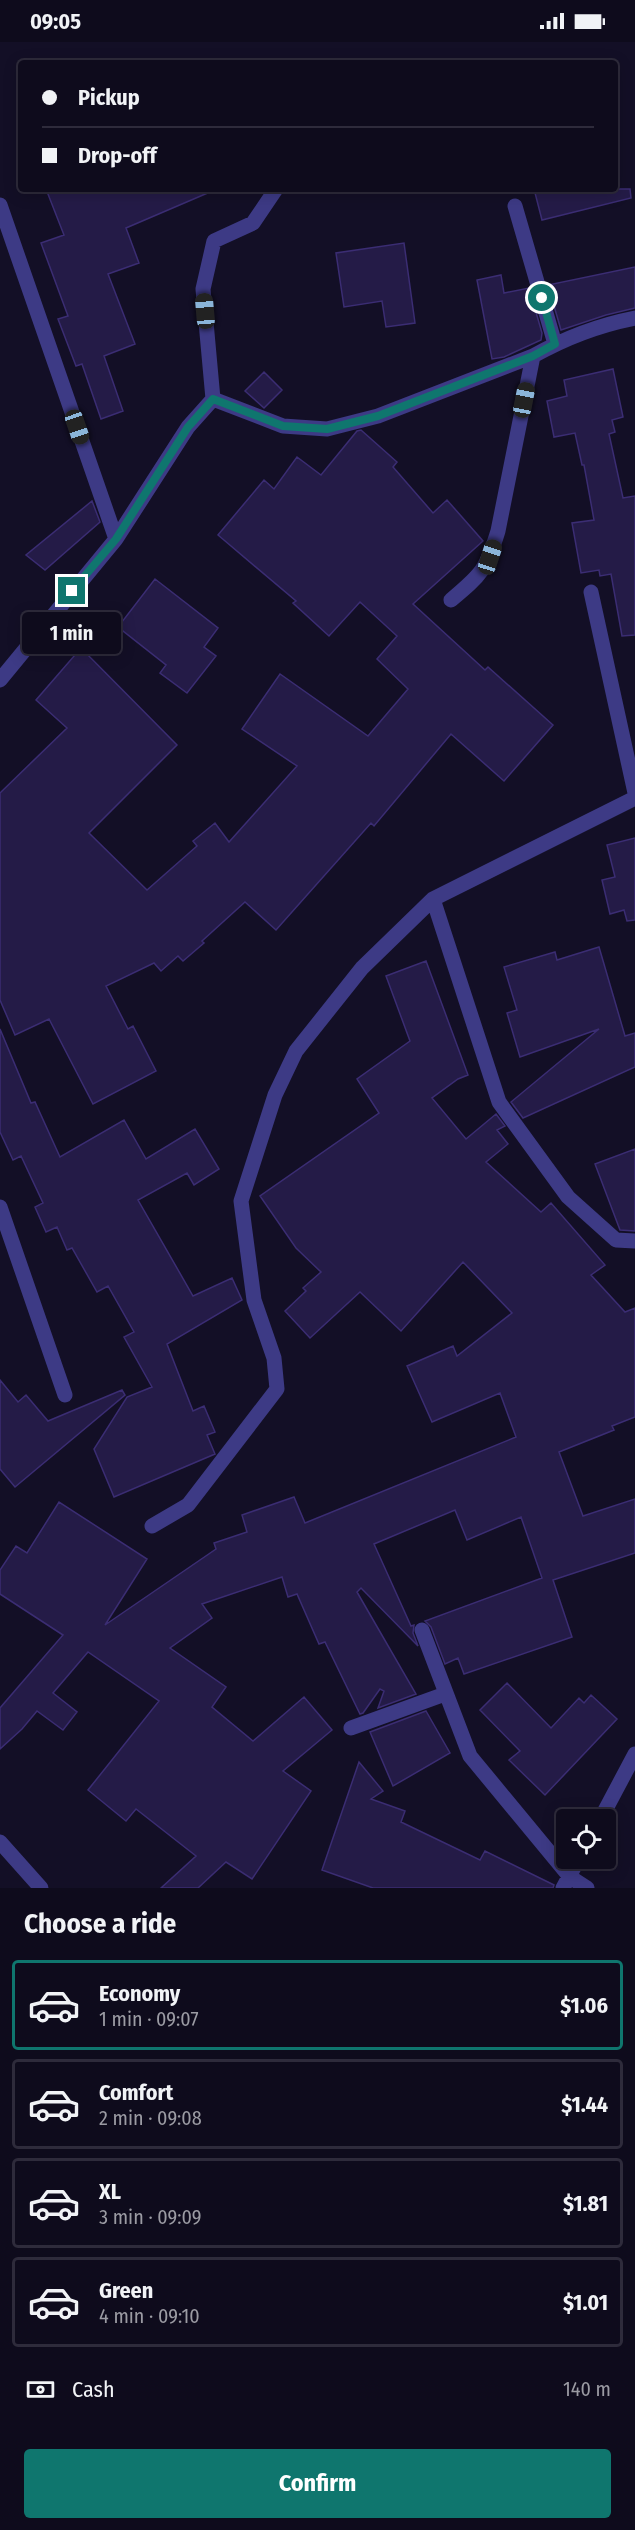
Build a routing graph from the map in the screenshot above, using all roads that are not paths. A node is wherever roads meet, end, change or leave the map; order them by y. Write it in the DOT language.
graph roads {
  1 [pos="274,192"];
  2 [pos="0,205"];
  3 [pos="515,206"];
  4 [pos="635,318"];
  5 [pos="555,344"];
  6 [pos="533,356"];
  7 [pos="213,399"];
  8 [pos="116,539"];
  9 [pos="591,592"];
  10 [pos="451,600"];
  11 [pos="0,680"];
  12 [pos="635,793"];
  13 [pos="635,798"];
  14 [pos="433,899"];
  15 [pos="0,1207"];
  16 [pos="635,1241"];
  17 [pos="65,1395"];
  18 [pos="152,1526"];
  19 [pos="422,1630"];
  20 [pos="445,1694"];
  21 [pos="351,1728"];
  22 [pos="635,1754"];
  23 [pos="606,1809"];
  24 [pos="0,1842"];
  25 [pos="573,1869"];
  26 [pos="566,1883"];
  27 [pos="41,1888"];
  28 [pos="587,1888"];
  1 -- 7 [label="street"];
  2 -- 8 [label="street"];
  3 -- 5 [label="street"];
  4 -- 5 [label="street"];
  5 -- 6 [label="street"];
  6 -- 7 [label="street"];
  6 -- 10 [label="street"];
  7 -- 8 [label="street"];
  8 -- 11 [label="street"];
  9 -- 12 [label="street"];
  13 -- 14 [label="street"];
  14 -- 16 [label="street"];
  14 -- 18 [label="street"];
  15 -- 17 [label="street"];
  19 -- 20 [label="street"];
  20 -- 21 [label="street"];
  20 -- 26 [label="street"];
  22 -- 23 [label="street"];
  24 -- 27 [label="street"];
  25 -- 26 [label="street"];
  26 -- 28 [label="street"];
}
